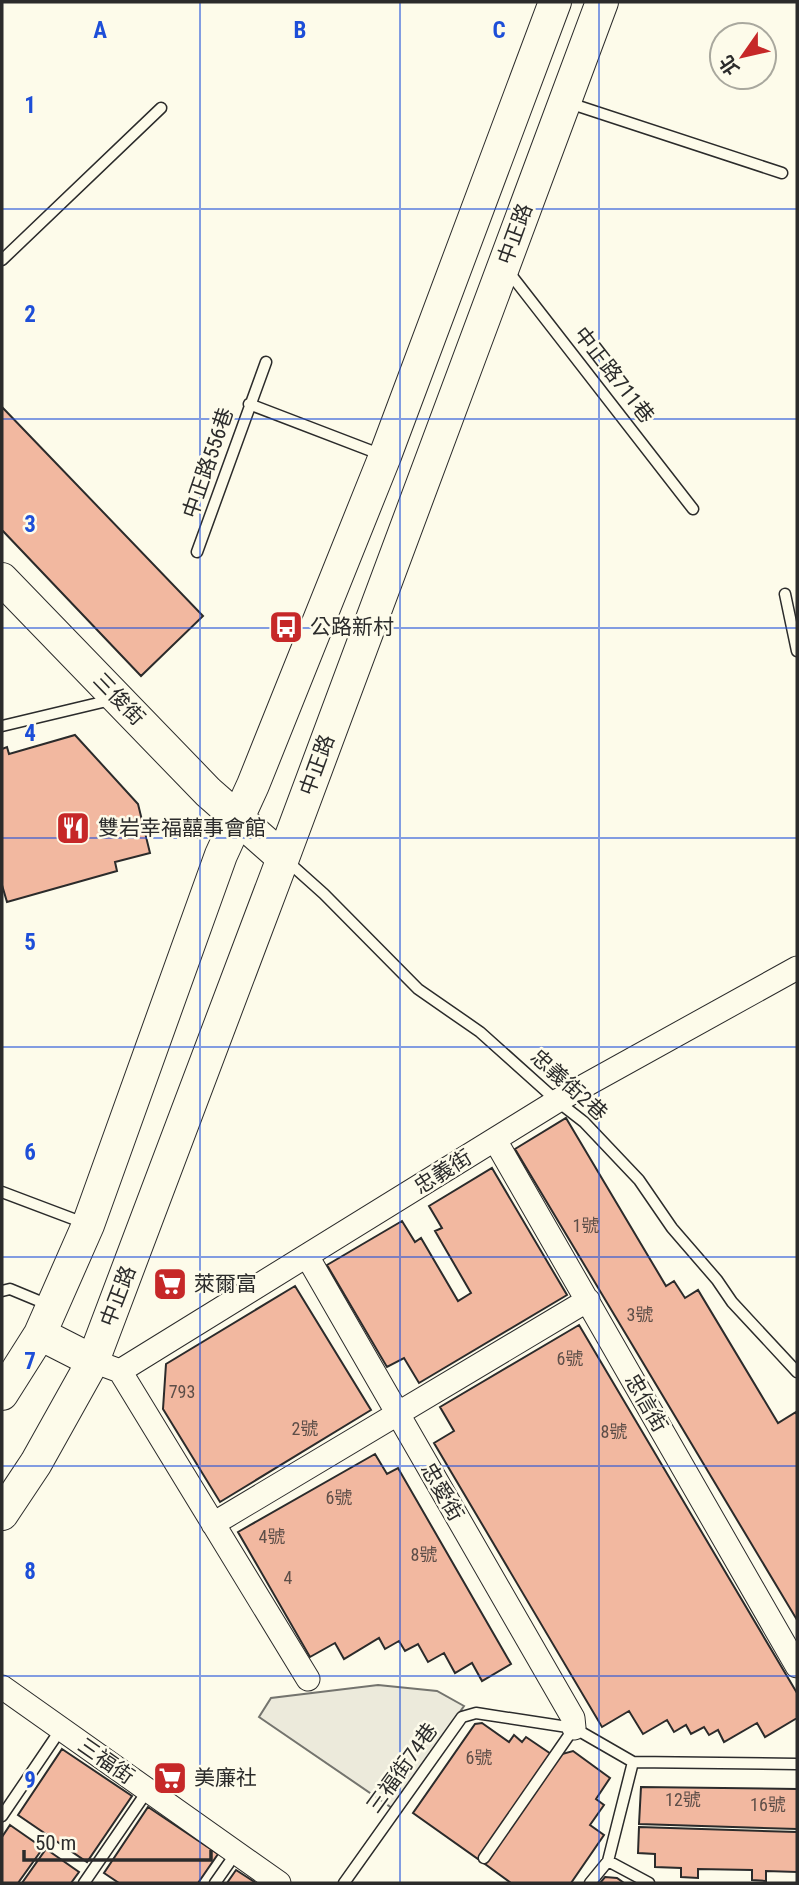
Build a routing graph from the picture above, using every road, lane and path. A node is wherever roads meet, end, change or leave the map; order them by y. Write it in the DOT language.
graph roads {
  1 [pos="555,2"];
  2 [pos="602,2"];
  3 [pos="565,101"];
  4 [pos="161,108"];
  5 [pos="782,173"];
  6 [pos="2,260"];
  7 [pos="503,266"];
  8 [pos="266,362"];
  9 [pos="249,404"];
  10 [pos="385,456"];
  11 [pos="693,509"];
  12 [pos="197,552"];
  13 [pos="2,579"];
  14 [pos="785,594"];
  15 [pos="797,651"];
  16 [pos="118,698"];
  17 [pos="2,726"];
  18 [pos="237,819"];
  19 [pos="284,858"];
  20 [pos="797,968"];
  21 [pos="557,1101"];
  22 [pos="495,1140"];
  23 [pos="2,1192"];
  24 [pos="88,1225"];
  25 [pos="307,1256"];
  26 [pos="2,1291"];
  27 [pos="587,1300"];
  28 [pos="47,1320"];
  29 [pos="107,1366"];
  30 [pos="797,1372"];
  31 [pos="2,1394"];
  32 [pos="397,1414"];
  33 [pos="2,1514"];
  34 [pos="213,1524"];
  35 [pos="797,1666"];
  36 [pos="308,1679"];
  37 [pos="2,1687"];
  38 [pos="574,1728"];
  39 [pos="61,1729"];
  40 [pos="633,1762"];
  41 [pos="797,1764"];
  42 [pos="148,1790"];
  43 [pos="2,1816"];
  44 [pos="236,1853"];
  45 [pos="484,1858"];
  46 [pos="608,1861"];
  47 [pos="84,1883"];
  48 [pos="215,1883"];
  49 [pos="279,1883"];
  50 [pos="344,1883"];
  51 [pos="590,1883"];
  52 [pos="649,1883"];
  1 -- 10 [label="main road, 中正路"];
  2 -- 3 [label="main road, 中正路"];
  3 -- 5 [label="lane"];
  3 -- 7 [label="main road, 中正路"];
  4 -- 6 [label="lane"];
  7 -- 11 [label="lane, 中正路711巷"];
  7 -- 19 [label="main road, 中正路"];
  8 -- 9 [label="lane"];
  9 -- 10 [label="lane, 中正路556巷"];
  9 -- 12 [label="lane, 中正路556巷"];
  10 -- 18 [label="main road, 中正路"];
  13 -- 16 [label="main road, 三俊街"];
  14 -- 15 [label="lane"];
  16 -- 17 [label="lane"];
  16 -- 18 [label="main road, 三俊街"];
  18 -- 19 [label="main road, 三俊街"];
  18 -- 24 [label="main road, 中正路"];
  19 -- 21 [label="lane, 忠義街2巷"];
  19 -- 29 [label="main road, 中正路"];
  20 -- 21 [label="street, 忠義街"];
  21 -- 22 [label="street, 忠義街"];
  21 -- 30 [label="lane, 忠義街2巷"];
  22 -- 25 [label="street, 忠義街"];
  22 -- 27 [label="street, 忠信街"];
  23 -- 24 [label="lane"];
  24 -- 28 [label="main road, 中正路"];
  25 -- 29 [label="street, 忠義街"];
  25 -- 32 [label="street, 忠愛街"];
  26 -- 28 [label="lane"];
  27 -- 32 [label="street"];
  27 -- 35 [label="street, 忠信街"];
  28 -- 29 [label="main road"];
  28 -- 31 [label="main road, 中正路"];
  29 -- 33 [label="main road, 中正路"];
  29 -- 34 [label="street"];
  32 -- 34 [label="street"];
  32 -- 38 [label="street, 忠愛街"];
  34 -- 36 [label="street"];
  37 -- 39 [label="street, 三福街"];
  38 -- 40 [label="lane, 三福街74巷"];
  38 -- 45 [label="lane"];
  38 -- 50 [label="lane, 三福街74巷"];
  39 -- 42 [label="street, 三福街"];
  39 -- 43 [label="lane"];
  40 -- 41 [label="lane, 三福街74巷"];
  40 -- 46 [label="lane"];
  42 -- 44 [label="street, 三福街"];
  42 -- 47 [label="lane"];
  44 -- 48 [label="lane"];
  44 -- 49 [label="street, 三福街"];
  46 -- 51 [label="lane"];
  46 -- 52 [label="lane"];
}
